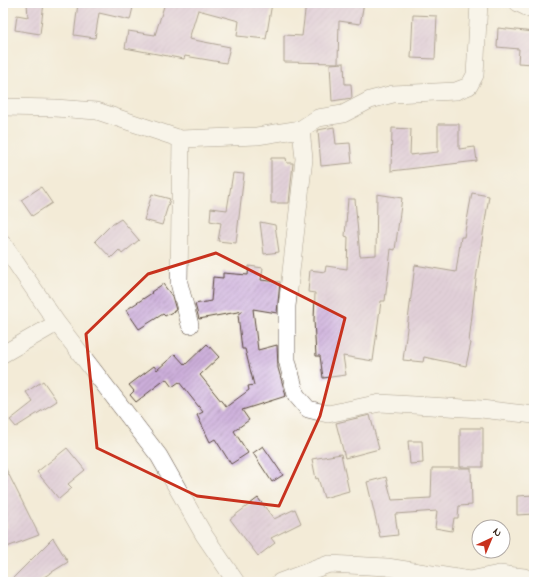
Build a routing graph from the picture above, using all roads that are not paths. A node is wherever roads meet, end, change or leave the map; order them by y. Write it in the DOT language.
graph roads {
  1 [pos="479,3"];
  2 [pos="518,3"];
  3 [pos="534,11"];
  4 [pos="3,107"];
  5 [pos="300,129"];
  6 [pos="181,139"];
  7 [pos="3,244"];
  8 [pos="57,323"];
  9 [pos="190,325"];
  10 [pos="3,354"];
  11 [pos="534,415"];
  12 [pos="236,582"];
  13 [pos="280,582"];
  14 [pos="531,582"];
  1 -- 5 [label="street"];
  2 -- 3 [label="street"];
  4 -- 6 [label="street"];
  5 -- 6 [label="street"];
  5 -- 11 [label="street"];
  6 -- 9 [label="street"];
  7 -- 8 [label="street"];
  8 -- 10 [label="street"];
  8 -- 12 [label="street"];
  13 -- 14 [label="street"];
}
